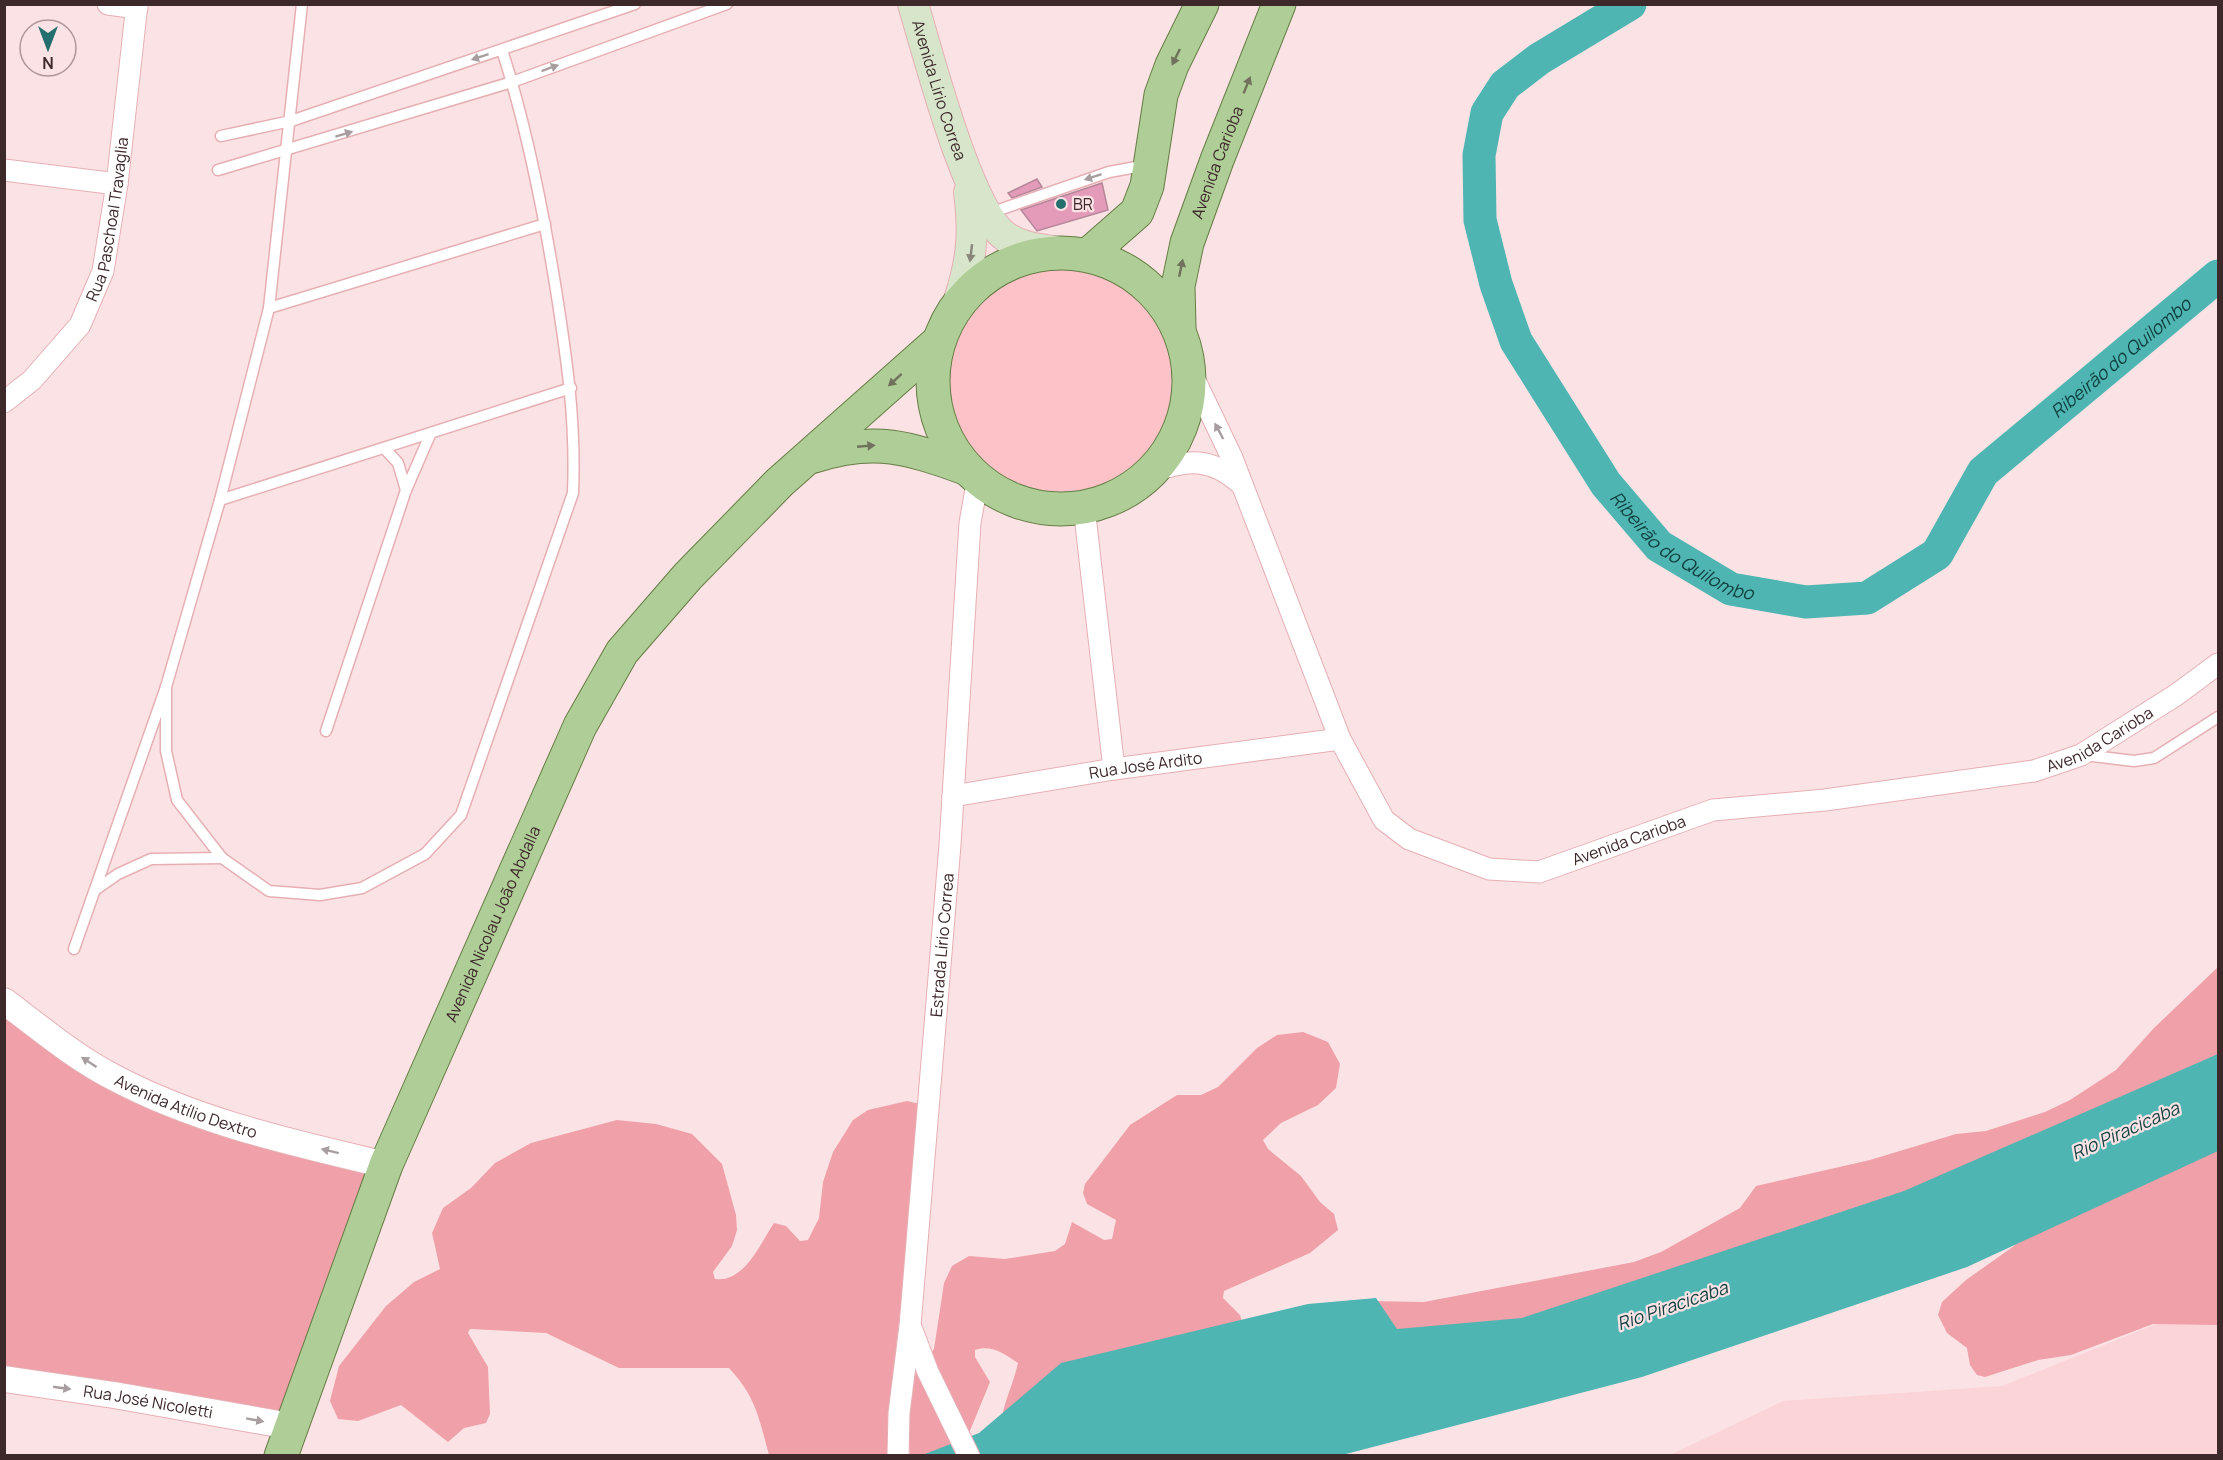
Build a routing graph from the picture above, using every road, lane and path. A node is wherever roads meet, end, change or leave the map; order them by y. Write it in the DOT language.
graph roads {
  1 [pos="108,4"];
  2 [pos="302,4"];
  3 [pos="635,4"];
  4 [pos="727,4"];
  5 [pos="913,4"];
  6 [pos="1202,4"];
  7 [pos="1279,4"];
  8 [pos="137,6"];
  9 [pos="502,50"];
  10 [pos="512,82"];
  11 [pos="291,121"];
  12 [pos="221,136"];
  13 [pos="288,152"];
  14 [pos="1150,164"];
  15 [pos="4,170"];
  16 [pos="218,171"];
  17 [pos="966,174"];
  18 [pos="117,184"];
  19 [pos="987,214"];
  20 [pos="545,224"];
  21 [pos="1073,254"];
  22 [pos="957,306"];
  23 [pos="269,308"];
  24 [pos="1179,326"];
  25 [pos="939,341"];
  26 [pos="1190,370"];
  27 [pos="572,388"];
  28 [pos="4,402"];
  29 [pos="430,435"];
  30 [pos="385,449"];
  31 [pos="809,458"];
  32 [pos="1151,472"];
  33 [pos="973,473"];
  34 [pos="1242,484"];
  35 [pos="406,490"];
  36 [pos="220,500"];
  37 [pos="1084,507"];
  38 [pos="2218,664"];
  39 [pos="166,687"];
  40 [pos="2218,717"];
  41 [pos="326,731"];
  42 [pos="1340,739"];
  43 [pos="2081,755"];
  44 [pos="1114,769"];
  45 [pos="953,796"];
  46 [pos="222,858"];
  47 [pos="94,890"];
  48 [pos="74,949"];
  49 [pos="4,1001"];
  50 [pos="386,1165"];
  51 [pos="910,1326"];
  52 [pos="4,1379"];
  53 [pos="285,1441"];
  54 [pos="898,1455"];
  55 [pos="969,1455"];
  1 -- 8 [label="street"];
  2 -- 11 [label="lane"];
  3 -- 9 [label="lane"];
  10 -- 4 [label="lane, one-way"];
  5 -- 17 [label="main road, Avenida Lírio Correa"];
  6 -- 14 [label="main road, one-way"];
  24 -- 7 [label="main road, Avenida Carioba, one-way"];
  8 -- 18 [label="street, Rua Paschoal Travaglia"];
  9 -- 10 [label="lane"];
  9 -- 11 [label="lane, one-way"];
  13 -- 10 [label="lane, one-way"];
  10 -- 20 [label="lane"];
  11 -- 12 [label="lane"];
  11 -- 13 [label="lane"];
  13 -- 16 [label="lane"];
  13 -- 23 [label="lane"];
  14 -- 19 [label="lane, one-way"];
  14 -- 21 [label="main road"];
  15 -- 18 [label="street"];
  17 -- 19 [label="main road, Avenida Lírio Correa"];
  17 -- 22 [label="main road, Avenida Lírio Correa, one-way"];
  18 -- 28 [label="street, Rua Paschoal Travaglia"];
  19 -- 21 [label="main road, Avenida Lírio Correa"];
  20 -- 23 [label="lane"];
  20 -- 27 [label="lane"];
  21 -- 22 [label="main road"];
  21 -- 24 [label="main road"];
  22 -- 25 [label="main road"];
  23 -- 36 [label="lane"];
  24 -- 26 [label="main road"];
  25 -- 31 [label="main road, Avenida Nicolau João Abdalla, one-way"];
  25 -- 33 [label="main road"];
  26 -- 32 [label="main road"];
  34 -- 26 [label="street, Avenida Carioba, one-way"];
  27 -- 29 [label="lane"];
  27 -- 46 [label="lane"];
  29 -- 30 [label="lane"];
  29 -- 35 [label="lane"];
  30 -- 35 [label="lane"];
  30 -- 36 [label="lane"];
  31 -- 33 [label="main road, Avenida Nicolau João Abdalla, one-way"];
  31 -- 50 [label="main road, Avenida Nicolau João Abdalla"];
  32 -- 34 [label="street"];
  32 -- 37 [label="main road"];
  33 -- 37 [label="main road"];
  33 -- 45 [label="street, Estrada Lírio Correa"];
  34 -- 42 [label="street, Avenida Carioba"];
  35 -- 41 [label="lane"];
  36 -- 39 [label="lane"];
  37 -- 44 [label="street"];
  38 -- 43 [label="street, Avenida Carioba"];
  39 -- 46 [label="lane"];
  39 -- 47 [label="lane"];
  40 -- 43 [label="lane"];
  42 -- 43 [label="street, Avenida Carioba"];
  42 -- 44 [label="street, Rua José Ardito"];
  44 -- 45 [label="street, Rua José Ardito"];
  45 -- 51 [label="street, Estrada Lírio Correa"];
  46 -- 47 [label="lane"];
  47 -- 48 [label="lane"];
  50 -- 49 [label="street, Avenida Atílio Dextro, one-way"];
  50 -- 53 [label="main road, Avenida Nicolau João Abdalla"];
  51 -- 54 [label="street, Estrada Lírio Correa"];
  51 -- 55 [label="street"];
  52 -- 53 [label="street, Rua José Nicoletti, one-way"];
}
